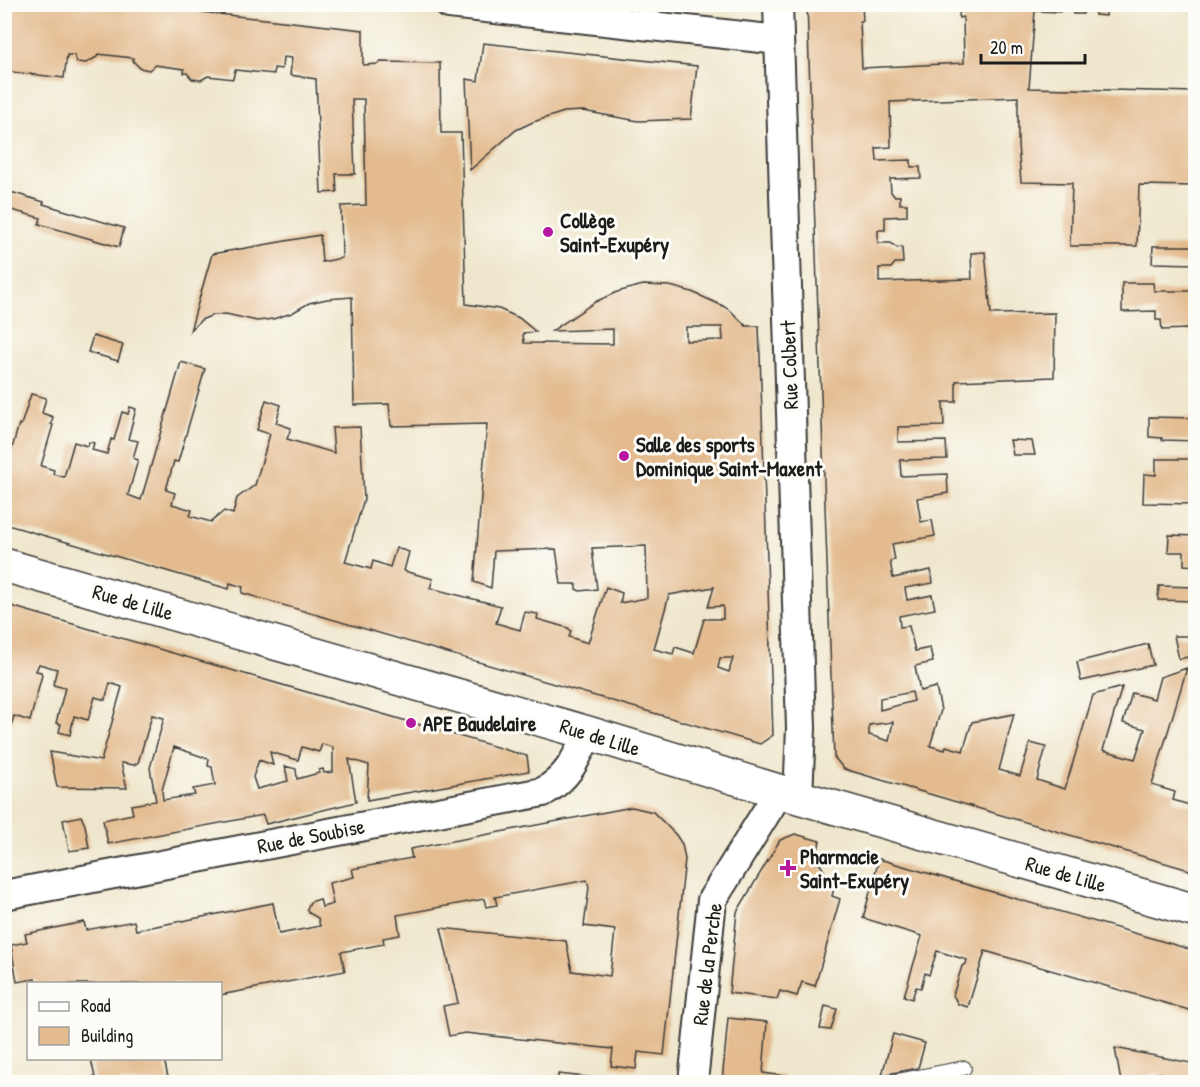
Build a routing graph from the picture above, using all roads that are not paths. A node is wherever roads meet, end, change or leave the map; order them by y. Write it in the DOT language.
graph roads {
  1 [pos="449,4"];
  2 [pos="778,4"];
  3 [pos="779,40"];
  4 [pos="4,564"];
  5 [pos="588,733"];
  6 [pos="788,795"];
  7 [pos="4,895"];
  8 [pos="1196,911"];
  9 [pos="964,1068"];
  10 [pos="693,1083"];
  11 [pos="892,1083"];
  1 -- 3 [label="street"];
  2 -- 3 [label="street, Rue Colbert"];
  3 -- 6 [label="street, Rue Colbert"];
  4 -- 5 [label="street, Rue de Lille"];
  5 -- 6 [label="street, Rue de Lille"];
  5 -- 7 [label="street, Rue de Soubise"];
  6 -- 8 [label="street, Rue de Lille"];
  6 -- 10 [label="street, Rue de la Perche"];
  9 -- 11 [label="lane"];
}
